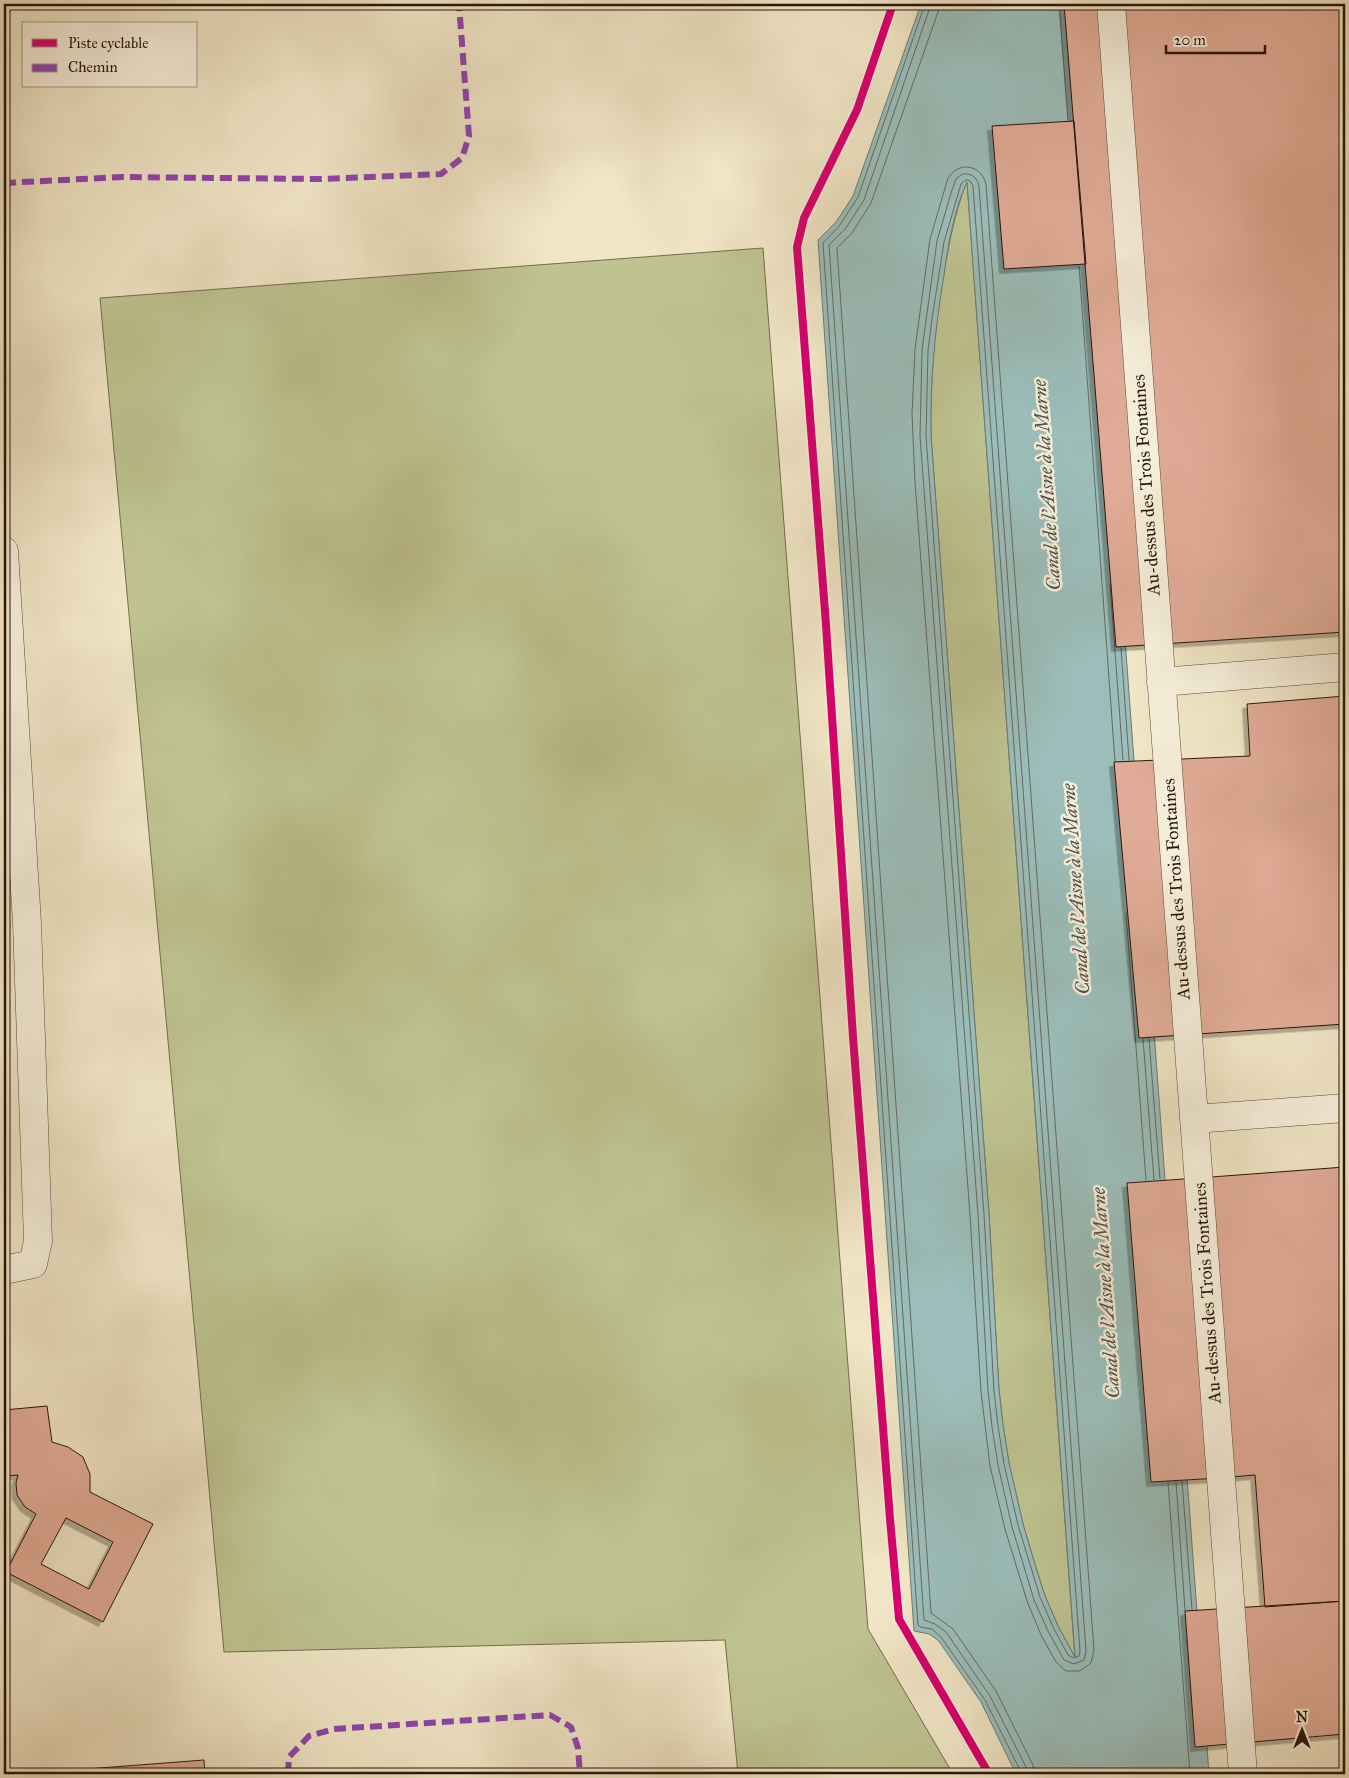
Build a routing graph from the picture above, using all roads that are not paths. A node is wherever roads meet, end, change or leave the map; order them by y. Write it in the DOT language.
graph roads {
  1 [pos="1111,4"];
  2 [pos="4,551"];
  3 [pos="1345,667"];
  4 [pos="1161,682"];
  5 [pos="1345,1108"];
  6 [pos="1194,1119"];
  7 [pos="4,1270"];
  8 [pos="1242,1774"];
  1 -- 4 [label="lane, Au-dessus des Trois Fontaines"];
  2 -- 7 [label="lane"];
  3 -- 4 [label="lane"];
  4 -- 6 [label="lane, Au-dessus des Trois Fontaines"];
  5 -- 6 [label="lane"];
  6 -- 8 [label="lane, Au-dessus des Trois Fontaines"];
}
